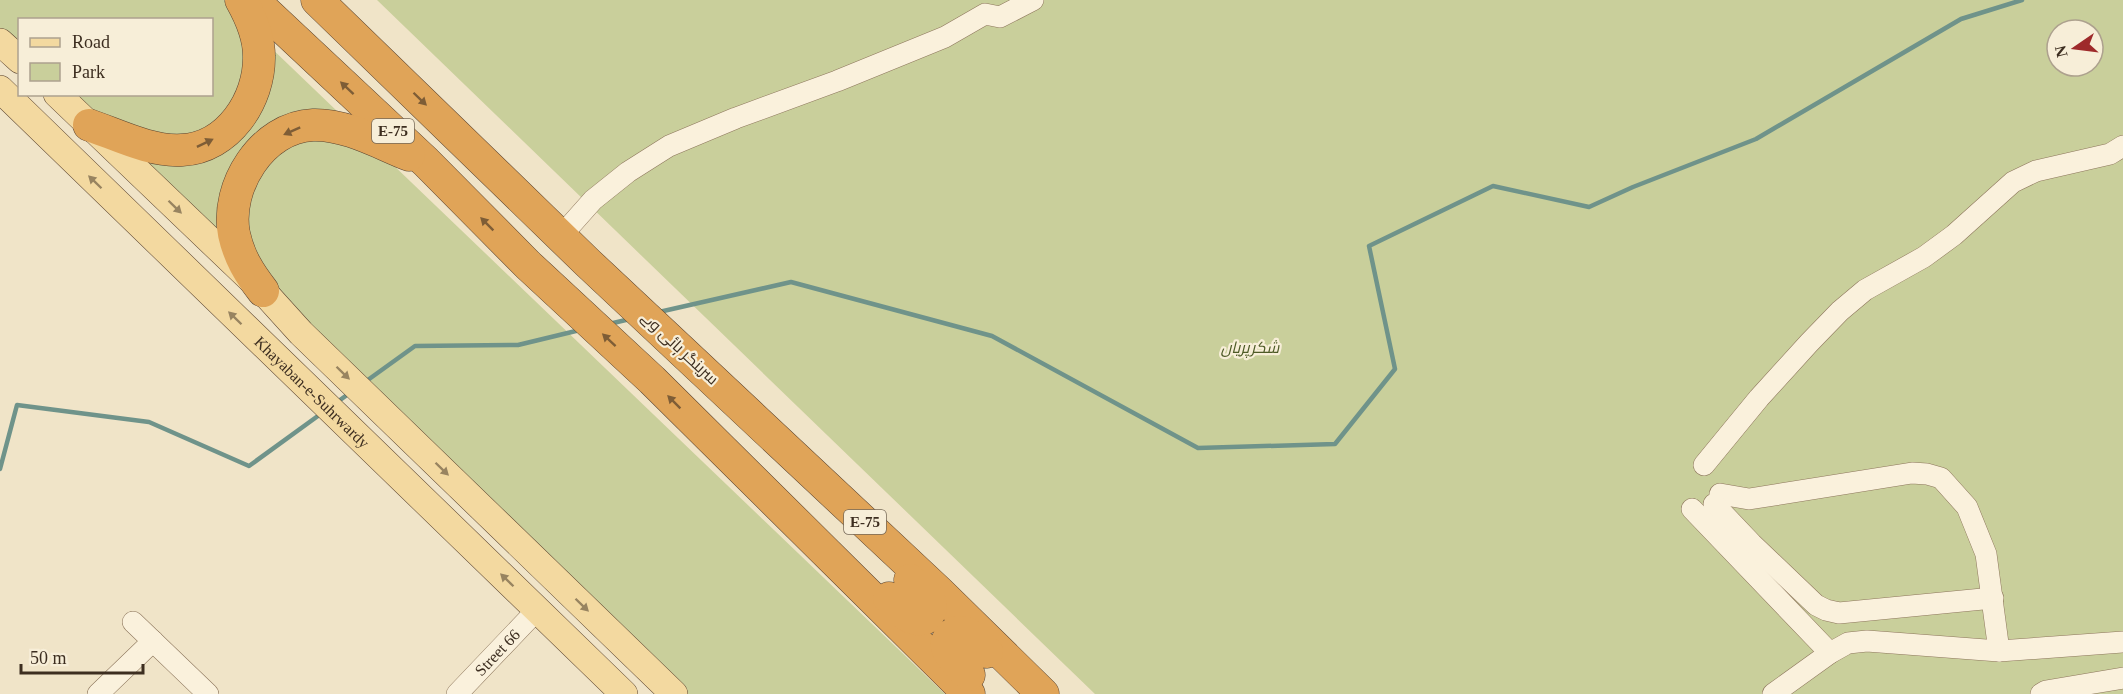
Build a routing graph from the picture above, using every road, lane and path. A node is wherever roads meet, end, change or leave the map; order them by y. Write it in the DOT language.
graph roads {
  1 [pos="241,0"];
  2 [pos="253,0"];
  3 [pos="317,0"];
  4 [pos="1033,0"];
  5 [pos="987,7"];
  6 [pos="0,42"];
  7 [pos="18,58"];
  8 [pos="0,90"];
  9 [pos="59,96"];
  10 [pos="89,125"];
  11 [pos="2123,146"];
  12 [pos="426,162"];
  13 [pos="561,236"];
  14 [pos="263,291"];
  15 [pos="708,374"];
  16 [pos="699,428"];
  17 [pos="420,448"];
  18 [pos="389,465"];
  19 [pos="1704,465"];
  20 [pos="1692,509"];
  21 [pos="1993,598"];
  22 [pos="537,610"];
  23 [pos="133,622"];
  24 [pos="153,641"];
  25 [pos="2123,642"];
  26 [pos="1999,651"];
  27 [pos="1830,653"];
  28 [pos="2123,678"];
  29 [pos="98,694"];
  30 [pos="208,694"];
  31 [pos="457,694"];
  32 [pos="624,694"];
  33 [pos="674,694"];
  34 [pos="969,694"];
  35 [pos="989,694"];
  36 [pos="1029,694"];
  37 [pos="1043,694"];
  38 [pos="1773,694"];
  39 [pos="2041,694"];
  10 -- 1 [label="highway, one-way"];
  12 -- 2 [label="highway, E-75, one-way"];
  3 -- 13 [label="highway, سرینگر ہائی وے / E-75, one-way"];
  4 -- 5 [label="street"];
  5 -- 13 [label="street"];
  6 -- 7 [label="main road"];
  18 -- 8 [label="main road, Khayaban-e-Suhrwardy, one-way"];
  9 -- 10 [label="main road"];
  10 -- 14 [label="main road, one-way"];
  11 -- 19 [label="street"];
  12 -- 14 [label="highway, one-way"];
  16 -- 12 [label="highway, E-75, one-way"];
  13 -- 15 [label="highway, سرینگر ہائی وے / E-75"];
  14 -- 17 [label="main road, one-way"];
  15 -- 16 [label="highway"];
  15 -- 37 [label="highway, سرینگر ہائی وے / E-75"];
  16 -- 34 [label="highway, E-75"];
  17 -- 18 [label="main road"];
  17 -- 33 [label="main road, one-way"];
  22 -- 18 [label="main road, Khayaban-e-Suhrwardy, one-way"];
  20 -- 27 [label="street"];
  21 -- 21 [label="street"];
  21 -- 26 [label="street"];
  22 -- 31 [label="street, Street 66"];
  22 -- 32 [label="main road, Khayaban-e-Suhrwardy"];
  23 -- 24 [label="street"];
  24 -- 29 [label="street"];
  24 -- 30 [label="street"];
  25 -- 26 [label="street"];
  26 -- 27 [label="street"];
  27 -- 38 [label="street"];
  28 -- 39 [label="street"];
  35 -- 36 [label="highway"];
}
